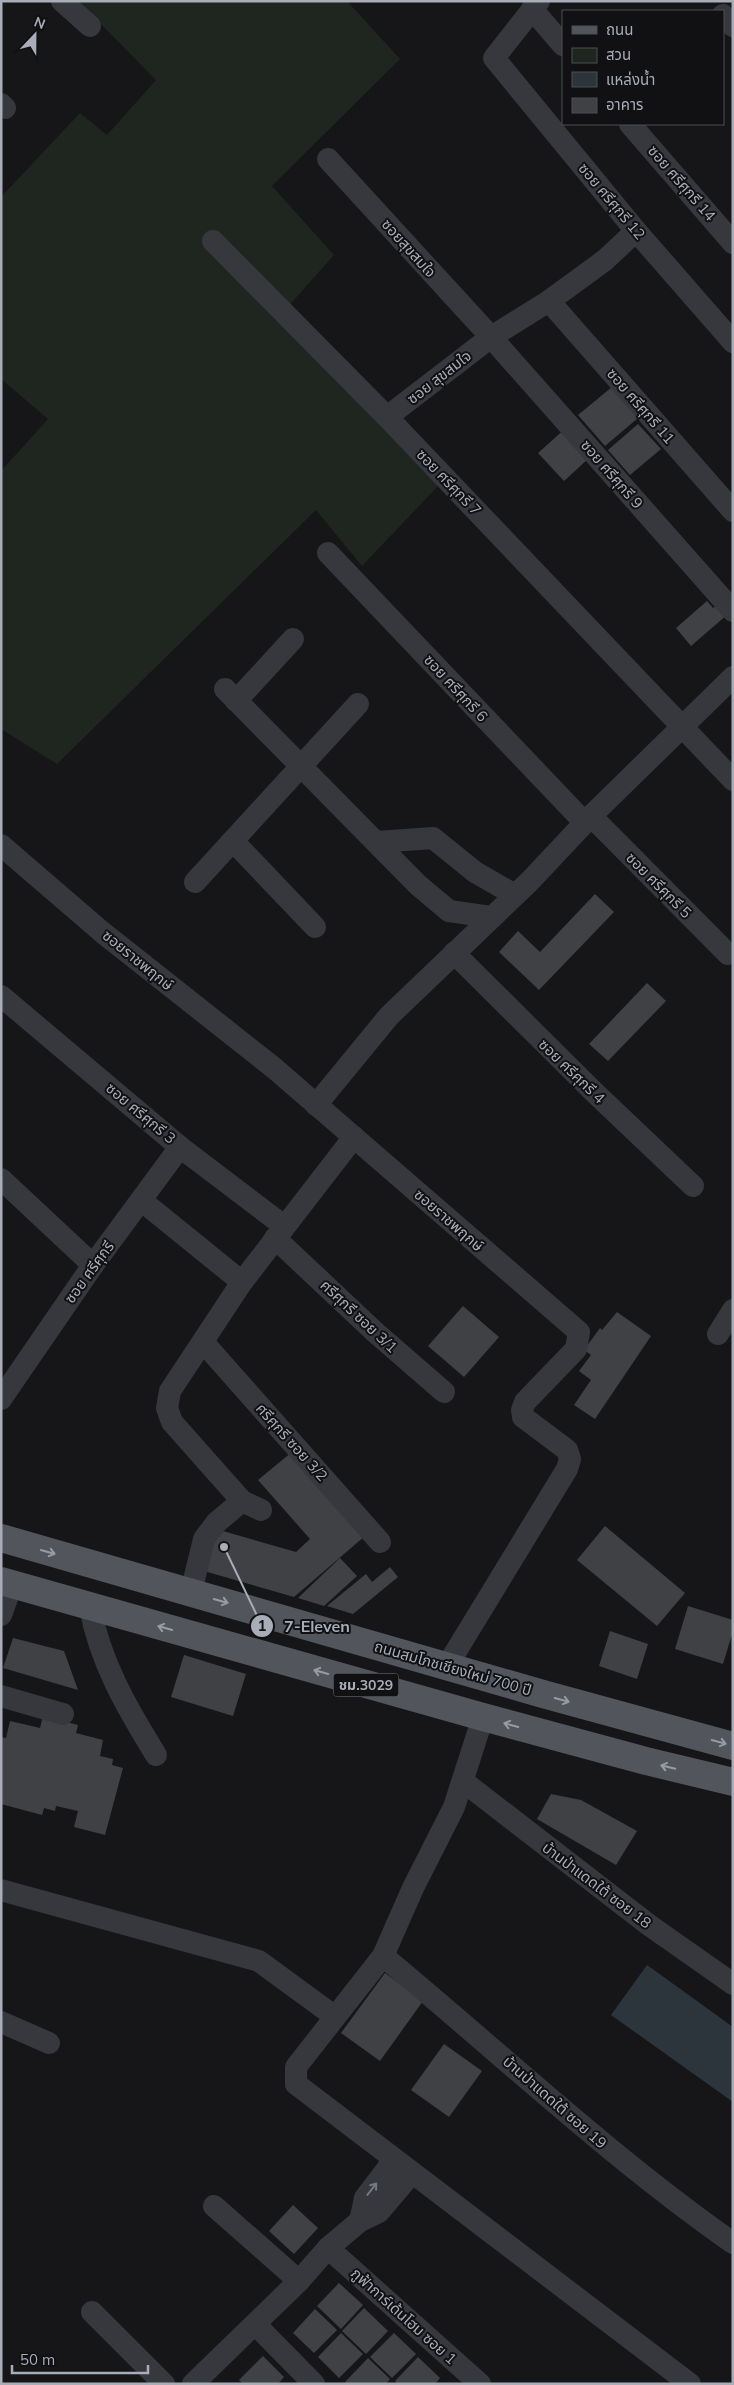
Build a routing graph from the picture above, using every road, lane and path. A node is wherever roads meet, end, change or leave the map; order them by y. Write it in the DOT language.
graph roads {
  1 [pos="62,1"];
  2 [pos="535,5"];
  3 [pos="724,17"];
  4 [pos="90,26"];
  5 [pos="733,26"];
  6 [pos="562,44"];
  7 [pos="631,125"];
  8 [pos="328,159"];
  9 [pos="636,231"];
  10 [pos="213,241"];
  11 [pos="733,243"];
  12 [pos="549,301"];
  13 [pos="491,337"];
  14 [pos="733,342"];
  15 [pos="387,417"];
  16 [pos="733,510"];
  17 [pos="328,552"];
  18 [pos="733,611"];
  19 [pos="293,639"];
  20 [pos="733,677"];
  21 [pos="358,704"];
  22 [pos="682,727"];
  23 [pos="301,766"];
  24 [pos="733,780"];
  25 [pos="588,820"];
  26 [pos="233,841"];
  27 [pos="377,842"];
  28 [pos="1,845"];
  29 [pos="196,882"];
  30 [pos="515,895"];
  31 [pos="491,917"];
  32 [pos="314,927"];
  33 [pos="454,953"];
  34 [pos="728,954"];
  35 [pos="1,996"];
  36 [pos="316,1105"];
  37 [pos="354,1138"];
  38 [pos="180,1146"];
  39 [pos="1,1180"];
  40 [pos="694,1186"];
  41 [pos="142,1201"];
  42 [pos="279,1232"];
  43 [pos="93,1265"];
  44 [pos="242,1282"];
  45 [pos="733,1310"];
  46 [pos="718,1334"];
  47 [pos="203,1342"];
  48 [pos="9,1369"];
  49 [pos="444,1392"];
  50 [pos="1,1399"];
  51 [pos="1,1538"];
  52 [pos="380,1542"];
  53 [pos="6,1583"];
  54 [pos="191,1592"];
  55 [pos="90,1607"];
  56 [pos="1,1615"];
  57 [pos="447,1666"];
  58 [pos="1,1696"];
  59 [pos="63,1714"];
  60 [pos="483,1718"];
  61 [pos="733,1746"];
  62 [pos="156,1755"];
  63 [pos="464,1782"];
  64 [pos="733,1782"];
  65 [pos="1,1890"];
  66 [pos="383,1956"];
  67 [pos="733,1984"];
  68 [pos="334,2016"];
  69 [pos="1,2022"];
  70 [pos="49,2043"];
  71 [pos="403,2167"];
  72 [pos="214,2206"];
  73 [pos="733,2243"];
  74 [pos="328,2248"];
  75 [pos="299,2281"];
  76 [pos="92,2312"];
  77 [pos="255,2324"];
  78 [pos="164,2384"];
  79 [pos="193,2384"];
  80 [pos="314,2384"];
  81 [pos="480,2384"];
  82 [pos="690,2384"];
  1 -- 4 [label="street"];
  2 -- 6 [label="street"];
  2 -- 9 [label="street, ซอย ศรีศุกรี 12"];
  3 -- 5 [label="street"];
  7 -- 11 [label="street, ซอย ศรีศุกรี 14"];
  8 -- 13 [label="street, ซอยสุขสมใจ"];
  9 -- 12 [label="street, ซอย สุขสมใจ"];
  9 -- 14 [label="street, ซอย ศรีศุกรี 12"];
  10 -- 15 [label="street, ซอย ศรีศุกรี 7"];
  12 -- 13 [label="street, ซอย สุขสมใจ"];
  12 -- 16 [label="street, ซอย ศรีศุกรี 11"];
  13 -- 15 [label="street, ซอย สุขสมใจ"];
  13 -- 18 [label="street, ซอย ศรีศุกรี 9"];
  15 -- 22 [label="street, ซอย ศรีศุกรี 7"];
  17 -- 25 [label="street, ซอย ศรีศุกรี 6"];
  19 -- 23 [label="street"];
  20 -- 22 [label="street"];
  21 -- 23 [label="street"];
  22 -- 24 [label="street, ซอย ศรีศุกรี 7"];
  22 -- 25 [label="street"];
  23 -- 26 [label="street"];
  23 -- 27 [label="street"];
  25 -- 30 [label="street"];
  25 -- 34 [label="street, ซอย ศรีศุกรี 5"];
  26 -- 29 [label="street"];
  26 -- 32 [label="street"];
  27 -- 30 [label="street"];
  27 -- 31 [label="street"];
  28 -- 36 [label="street, ซอยราชพฤกษ์"];
  30 -- 31 [label="street"];
  31 -- 33 [label="street"];
  33 -- 36 [label="street"];
  33 -- 40 [label="street, ซอย ศรีศุกรี 4"];
  35 -- 38 [label="street, ซอย ศรีศุกรี 3"];
  36 -- 37 [label="street, ซอยราชพฤกษ์"];
  37 -- 42 [label="street"];
  37 -- 57 [label="street, ซอยราชพฤกษ์"];
  38 -- 41 [label="street, ซอย ศรีศุกรี"];
  38 -- 42 [label="street, ซอย ศรีศุกรี 3"];
  39 -- 43 [label="street"];
  41 -- 43 [label="street, ซอย ศรีศุกรี"];
  41 -- 44 [label="street"];
  42 -- 44 [label="street"];
  42 -- 49 [label="street, ศรีศุกรี ซอย 3/1"];
  43 -- 48 [label="street, ซอย ศรีศุกรี"];
  44 -- 47 [label="street"];
  45 -- 46 [label="street"];
  47 -- 52 [label="street, ศรีศุกรี ซอย 3/2"];
  47 -- 54 [label="street"];
  48 -- 50 [label="street, ซอย ศรีศุกรี"];
  51 -- 54 [label="main road, ถนนสมโภชเชียงใหม่ 700 ปี / ชม.3029, one-way"];
  53 -- 55 [label="main road, ชม.3029"];
  53 -- 56 [label="street"];
  54 -- 57 [label="main road, ถนนสมโภชเชียงใหม่ 700 ปี / ชม.3029, one-way"];
  60 -- 55 [label="main road, ชม.3029, one-way"];
  55 -- 62 [label="street"];
  57 -- 61 [label="main road, ถนนสมโภชเชียงใหม่ 700 ปี / ชม.3029, one-way"];
  58 -- 59 [label="street"];
  60 -- 63 [label="street"];
  64 -- 60 [label="main road, ชม.3029, one-way"];
  63 -- 66 [label="street"];
  63 -- 67 [label="street, บ้านป่าแดดใต้ ซอย 18"];
  65 -- 68 [label="street"];
  66 -- 68 [label="street"];
  66 -- 73 [label="street, บ้านป่าแดดใต้ ซอย 19"];
  68 -- 71 [label="street"];
  69 -- 70 [label="street"];
  71 -- 74 [label="street"];
  71 -- 82 [label="street"];
  72 -- 75 [label="street"];
  74 -- 75 [label="street"];
  74 -- 81 [label="street, ภูฟ้าการ์เด้นโฮม ซอย 1"];
  75 -- 77 [label="street"];
  76 -- 78 [label="street"];
  77 -- 79 [label="street"];
  77 -- 80 [label="street"];
}
